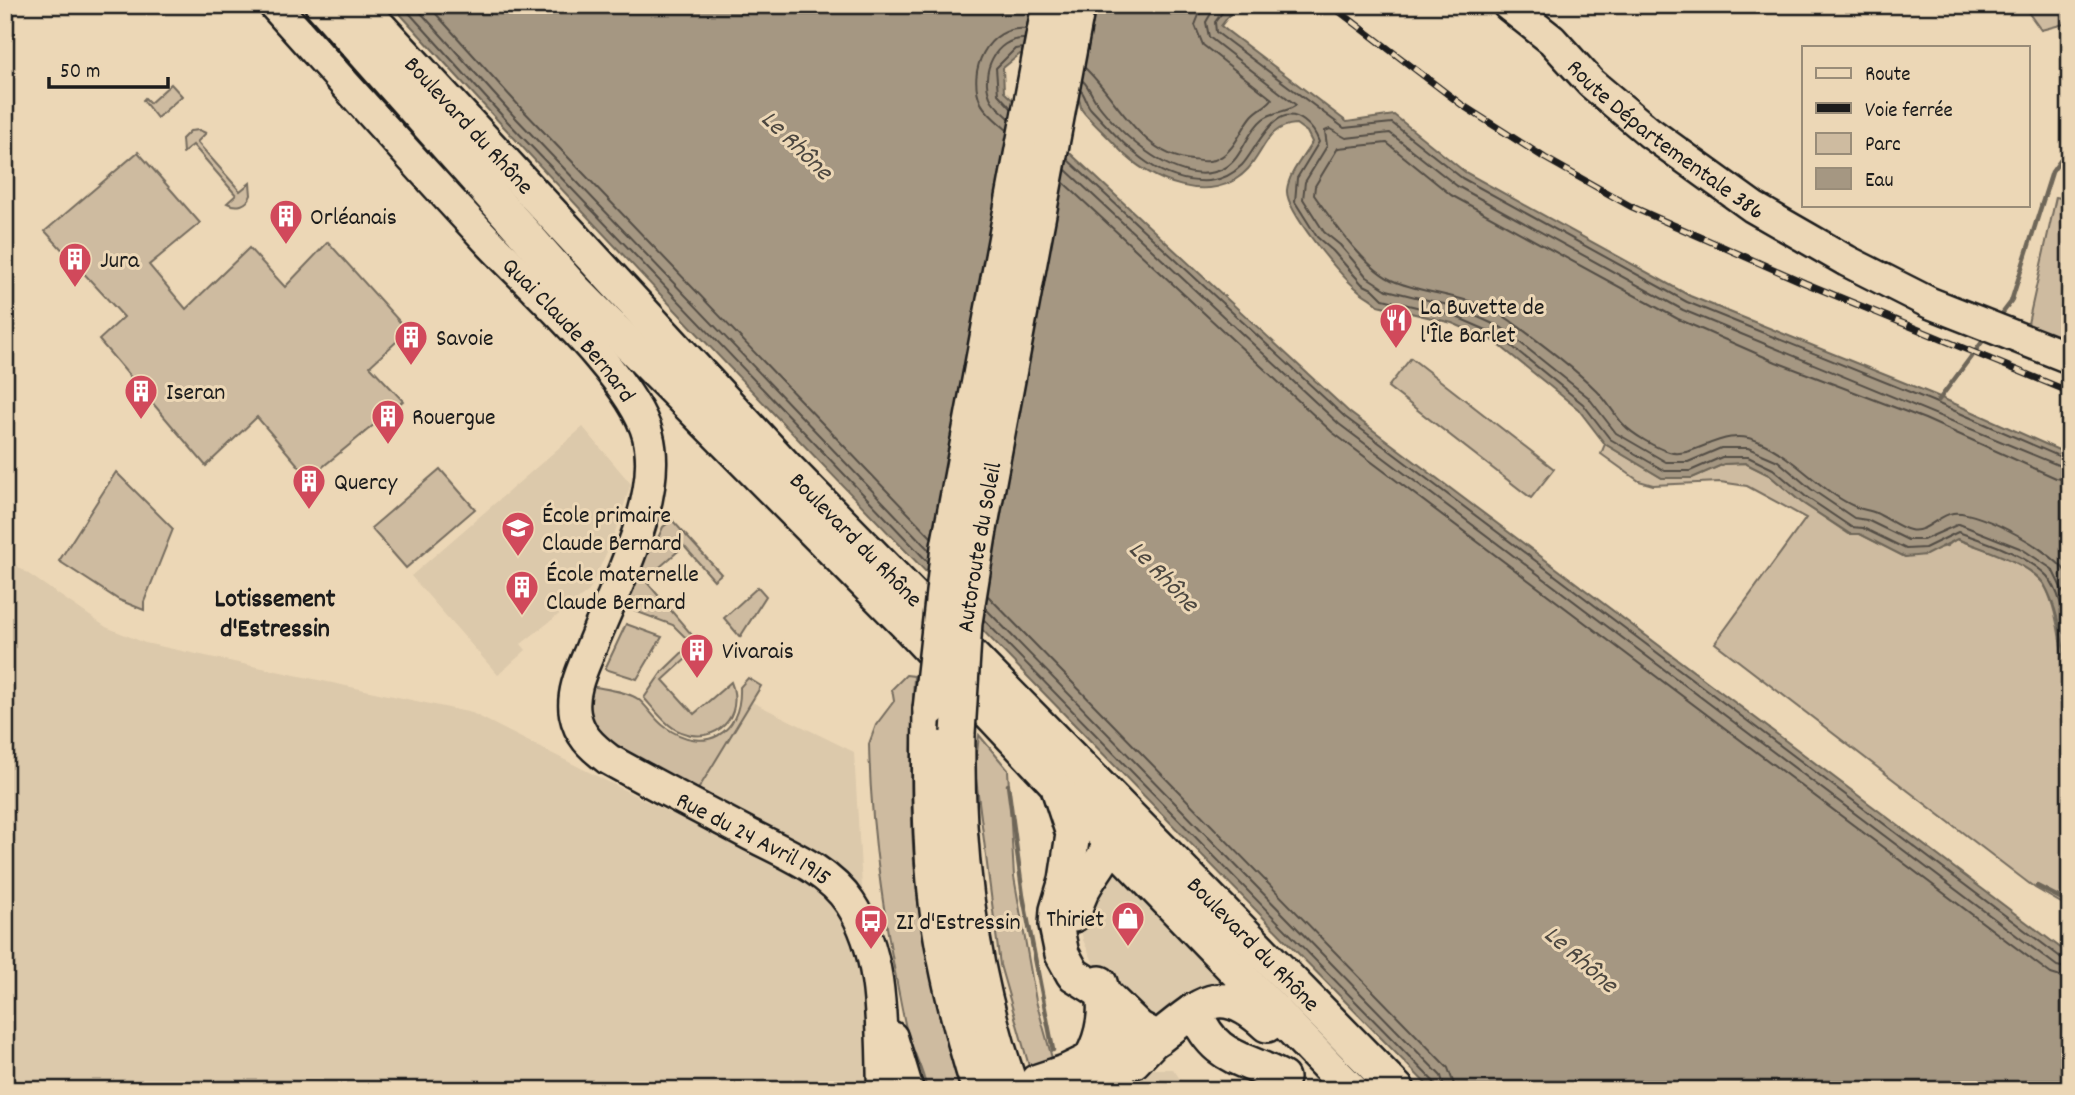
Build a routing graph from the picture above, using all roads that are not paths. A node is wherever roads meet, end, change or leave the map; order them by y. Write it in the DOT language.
graph roads {
  1 [pos="274,5"];
  2 [pos="322,5"];
  3 [pos="359,5"];
  4 [pos="1049,5"];
  5 [pos="1079,5"];
  6 [pos="1508,5"];
  7 [pos="2070,358"];
  8 [pos="937,622"];
  9 [pos="578,725"];
  10 [pos="1056,784"];
  11 [pos="1112,843"];
  12 [pos="1066,880"];
  13 [pos="879,993"];
  14 [pos="1103,993"];
  15 [pos="1194,1010"];
  16 [pos="1158,1038"];
  17 [pos="1078,1064"];
  18 [pos="1282,1077"];
  19 [pos="1345,1084"];
  20 [pos="1024,1085"];
  21 [pos="883,1090"];
  22 [pos="908,1090"];
  23 [pos="979,1090"];
  24 [pos="1375,1090"];
  25 [pos="1398,1090"];
  1 -- 9 [label="main road, Quai Claude Bernard"];
  2 -- 10 [label="highway, Boulevard du Rhône"];
  3 -- 8 [label="highway, Boulevard du Rhône"];
  4 -- 23 [label="highway, Autoroute du Soleil, bridge"];
  5 -- 20 [label="highway, Autoroute du Soleil, bridge"];
  6 -- 7 [label="main road, Route Départementale 386"];
  8 -- 11 [label="highway"];
  8 -- 25 [label="highway, Boulevard du Rhône"];
  9 -- 13 [label="main road, Rue du 24 Avril 1915"];
  10 -- 11 [label="highway, Boulevard du Rhône"];
  10 -- 12 [label="highway"];
  11 -- 12 [label="highway"];
  11 -- 14 [label="highway"];
  11 -- 19 [label="highway, Boulevard du Rhône"];
  11 -- 24 [label="highway"];
  12 -- 14 [label="highway"];
  13 -- 21 [label="main road, Rue du 24 Avril 1915"];
  13 -- 22 [label="main road, Rue du 24 Avril 1915"];
  14 -- 16 [label="highway"];
  14 -- 17 [label="highway"];
  15 -- 16 [label="highway"];
  15 -- 18 [label="highway"];
  15 -- 19 [label="highway"];
  16 -- 17 [label="main road"];
  17 -- 20 [label="main road"];
}
